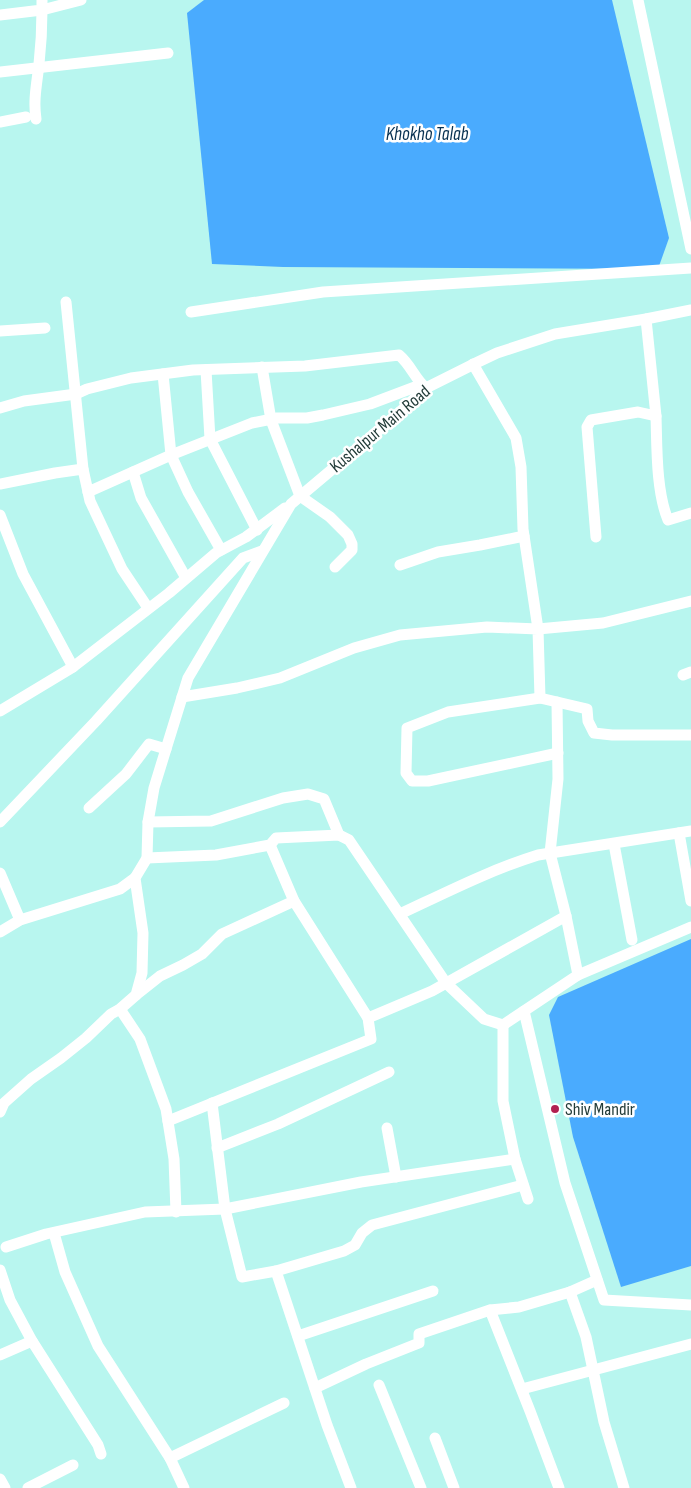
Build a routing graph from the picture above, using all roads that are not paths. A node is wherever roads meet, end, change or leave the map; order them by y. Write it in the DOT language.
graph roads {
  1 [pos="81,0"];
  2 [pos="638,0"];
  3 [pos="42,5"];
  4 [pos="0,14"];
  5 [pos="168,53"];
  6 [pos="38,68"];
  7 [pos="0,72"];
  8 [pos="0,122"];
  9 [pos="691,249"];
  10 [pos="691,268"];
  11 [pos="66,302"];
  12 [pos="691,310"];
  13 [pos="191,312"];
  14 [pos="646,320"];
  15 [pos="45,328"];
  16 [pos="0,331"];
  17 [pos="473,364"];
  18 [pos="262,367"];
  19 [pos="206,370"];
  20 [pos="163,374"];
  21 [pos="426,388"];
  22 [pos="76,394"];
  23 [pos="0,408"];
  24 [pos="656,416"];
  25 [pos="271,420"];
  26 [pos="210,440"];
  27 [pos="171,455"];
  28 [pos="83,469"];
  29 [pos="133,472"];
  30 [pos="0,484"];
  31 [pos="88,492"];
  32 [pos="300,496"];
  33 [pos="291,504"];
  34 [pos="691,513"];
  35 [pos="0,516"];
  36 [pos="257,530"];
  37 [pos="524,536"];
  38 [pos="596,537"];
  39 [pos="221,550"];
  40 [pos="262,552"];
  41 [pos="400,564"];
  42 [pos="335,567"];
  43 [pos="186,578"];
  44 [pos="691,601"];
  45 [pos="148,608"];
  46 [pos="538,629"];
  47 [pos="73,667"];
  48 [pos="182,697"];
  49 [pos="540,698"];
  50 [pos="557,702"];
  51 [pos="0,711"];
  52 [pos="691,735"];
  53 [pos="166,749"];
  54 [pos="558,752"];
  55 [pos="90,808"];
  56 [pos="0,822"];
  57 [pos="148,822"];
  58 [pos="685,832"];
  59 [pos="339,835"];
  60 [pos="614,844"];
  61 [pos="270,845"];
  62 [pos="550,853"];
  63 [pos="147,858"];
  64 [pos="0,873"];
  65 [pos="135,878"];
  66 [pos="691,900"];
  67 [pos="294,901"];
  68 [pos="400,914"];
  69 [pos="566,916"];
  70 [pos="20,920"];
  71 [pos="691,927"];
  72 [pos="0,932"];
  73 [pos="632,940"];
  74 [pos="578,975"];
  75 [pos="446,983"];
  76 [pos="136,995"];
  77 [pos="120,1009"];
  78 [pos="524,1011"];
  79 [pos="368,1018"];
  80 [pos="503,1025"];
  81 [pos="389,1072"];
  82 [pos="212,1103"];
  83 [pos="0,1112"];
  84 [pos="168,1121"];
  85 [pos="386,1128"];
  86 [pos="217,1148"];
  87 [pos="515,1158"];
  88 [pos="396,1176"];
  89 [pos="522,1185"];
  90 [pos="528,1199"];
  91 [pos="225,1209"];
  92 [pos="176,1212"];
  93 [pos="54,1233"];
  94 [pos="2,1250"];
  95 [pos="0,1270"];
  96 [pos="276,1271"];
  97 [pos="597,1280"];
  98 [pos="433,1290"];
  99 [pos="570,1292"];
  100 [pos="691,1305"];
  101 [pos="490,1310"];
  102 [pos="298,1336"];
  103 [pos="32,1341"];
  104 [pos="691,1344"];
  105 [pos="0,1355"];
  106 [pos="593,1370"];
  107 [pos="379,1384"];
  108 [pos="315,1388"];
  109 [pos="522,1389"];
  110 [pos="284,1403"];
  111 [pos="435,1438"];
  112 [pos="101,1454"];
  113 [pos="170,1458"];
  114 [pos="73,1466"];
  115 [pos="0,1479"];
  116 [pos="5,1488"];
  117 [pos="28,1488"];
  118 [pos="184,1488"];
  119 [pos="351,1488"];
  120 [pos="421,1488"];
  121 [pos="454,1488"];
  122 [pos="559,1488"];
  123 [pos="624,1488"];
  1 -- 3 [label="street"];
  2 -- 9 [label="street"];
  3 -- 4 [label="street"];
  3 -- 6 [label="street"];
  5 -- 6 [label="street"];
  6 -- 7 [label="street"];
  6 -- 8 [label="street"];
  10 -- 13 [label="street"];
  11 -- 22 [label="street"];
  12 -- 14 [label="street, Kushalpur Main Road"];
  14 -- 17 [label="street, Kushalpur Main Road"];
  14 -- 24 [label="street"];
  15 -- 16 [label="street"];
  17 -- 21 [label="street, Kushalpur Main Road"];
  17 -- 37 [label="street"];
  18 -- 19 [label="street"];
  18 -- 21 [label="street"];
  18 -- 25 [label="street"];
  19 -- 20 [label="street"];
  19 -- 26 [label="street"];
  20 -- 22 [label="street"];
  20 -- 27 [label="street"];
  21 -- 25 [label="street"];
  21 -- 32 [label="street, Kushalpur Main Road"];
  22 -- 23 [label="street"];
  22 -- 28 [label="street"];
  24 -- 34 [label="street"];
  24 -- 38 [label="street"];
  25 -- 26 [label="street"];
  25 -- 32 [label="street"];
  26 -- 27 [label="street"];
  26 -- 36 [label="street"];
  27 -- 29 [label="street"];
  27 -- 39 [label="street"];
  28 -- 30 [label="street"];
  28 -- 31 [label="street"];
  29 -- 31 [label="street"];
  29 -- 43 [label="street"];
  31 -- 45 [label="street"];
  32 -- 33 [label="street, Kushalpur Main Road"];
  32 -- 42 [label="street"];
  33 -- 36 [label="street"];
  33 -- 40 [label="street, Kushalpur Main Road"];
  35 -- 47 [label="street"];
  36 -- 39 [label="street"];
  37 -- 41 [label="street"];
  37 -- 46 [label="street"];
  39 -- 43 [label="street"];
  40 -- 48 [label="street, Kushalpur Main Road"];
  40 -- 56 [label="street"];
  43 -- 45 [label="street"];
  44 -- 46 [label="street"];
  45 -- 47 [label="street"];
  46 -- 48 [label="street"];
  46 -- 49 [label="street"];
  47 -- 51 [label="street"];
  48 -- 53 [label="street, Kushalpur Main Road"];
  49 -- 50 [label="street"];
  49 -- 54 [label="street"];
  50 -- 52 [label="street"];
  50 -- 54 [label="street"];
  53 -- 55 [label="street"];
  53 -- 57 [label="street, Kushalpur Main Road"];
  54 -- 62 [label="street"];
  57 -- 59 [label="street"];
  57 -- 63 [label="street, Kushalpur Main Road"];
  58 -- 60 [label="street"];
  58 -- 66 [label="street"];
  59 -- 61 [label="street"];
  59 -- 68 [label="street"];
  60 -- 62 [label="street"];
  60 -- 73 [label="street"];
  61 -- 63 [label="street"];
  61 -- 67 [label="street"];
  62 -- 68 [label="street"];
  62 -- 69 [label="street"];
  63 -- 65 [label="street"];
  64 -- 70 [label="street"];
  65 -- 70 [label="street"];
  65 -- 76 [label="street"];
  67 -- 76 [label="street"];
  67 -- 79 [label="street"];
  68 -- 75 [label="street"];
  69 -- 74 [label="street"];
  69 -- 75 [label="street"];
  70 -- 72 [label="street"];
  71 -- 74 [label="street"];
  74 -- 78 [label="street"];
  75 -- 79 [label="street"];
  75 -- 80 [label="street"];
  76 -- 77 [label="street"];
  77 -- 83 [label="street"];
  77 -- 84 [label="street"];
  78 -- 80 [label="street"];
  78 -- 97 [label="street"];
  79 -- 82 [label="street"];
  80 -- 87 [label="street"];
  81 -- 86 [label="street"];
  82 -- 84 [label="street"];
  82 -- 86 [label="street"];
  84 -- 92 [label="street"];
  85 -- 88 [label="street"];
  86 -- 91 [label="street"];
  87 -- 88 [label="street"];
  87 -- 89 [label="street"];
  88 -- 91 [label="street"];
  89 -- 90 [label="street"];
  89 -- 96 [label="street"];
  91 -- 92 [label="street"];
  91 -- 96 [label="street"];
  92 -- 93 [label="street"];
  93 -- 94 [label="street"];
  93 -- 113 [label="street"];
  95 -- 103 [label="street"];
  96 -- 102 [label="street"];
  97 -- 99 [label="street"];
  97 -- 100 [label="street"];
  98 -- 102 [label="street"];
  99 -- 101 [label="street"];
  99 -- 106 [label="street"];
  101 -- 108 [label="street"];
  101 -- 109 [label="street"];
  102 -- 108 [label="street"];
  103 -- 105 [label="street"];
  103 -- 112 [label="street"];
  104 -- 106 [label="street"];
  106 -- 109 [label="street"];
  106 -- 123 [label="street"];
  107 -- 120 [label="street"];
  108 -- 119 [label="street"];
  109 -- 122 [label="street"];
  110 -- 113 [label="street"];
  111 -- 121 [label="street"];
  113 -- 118 [label="street"];
  114 -- 117 [label="street"];
  115 -- 116 [label="street"];
}
